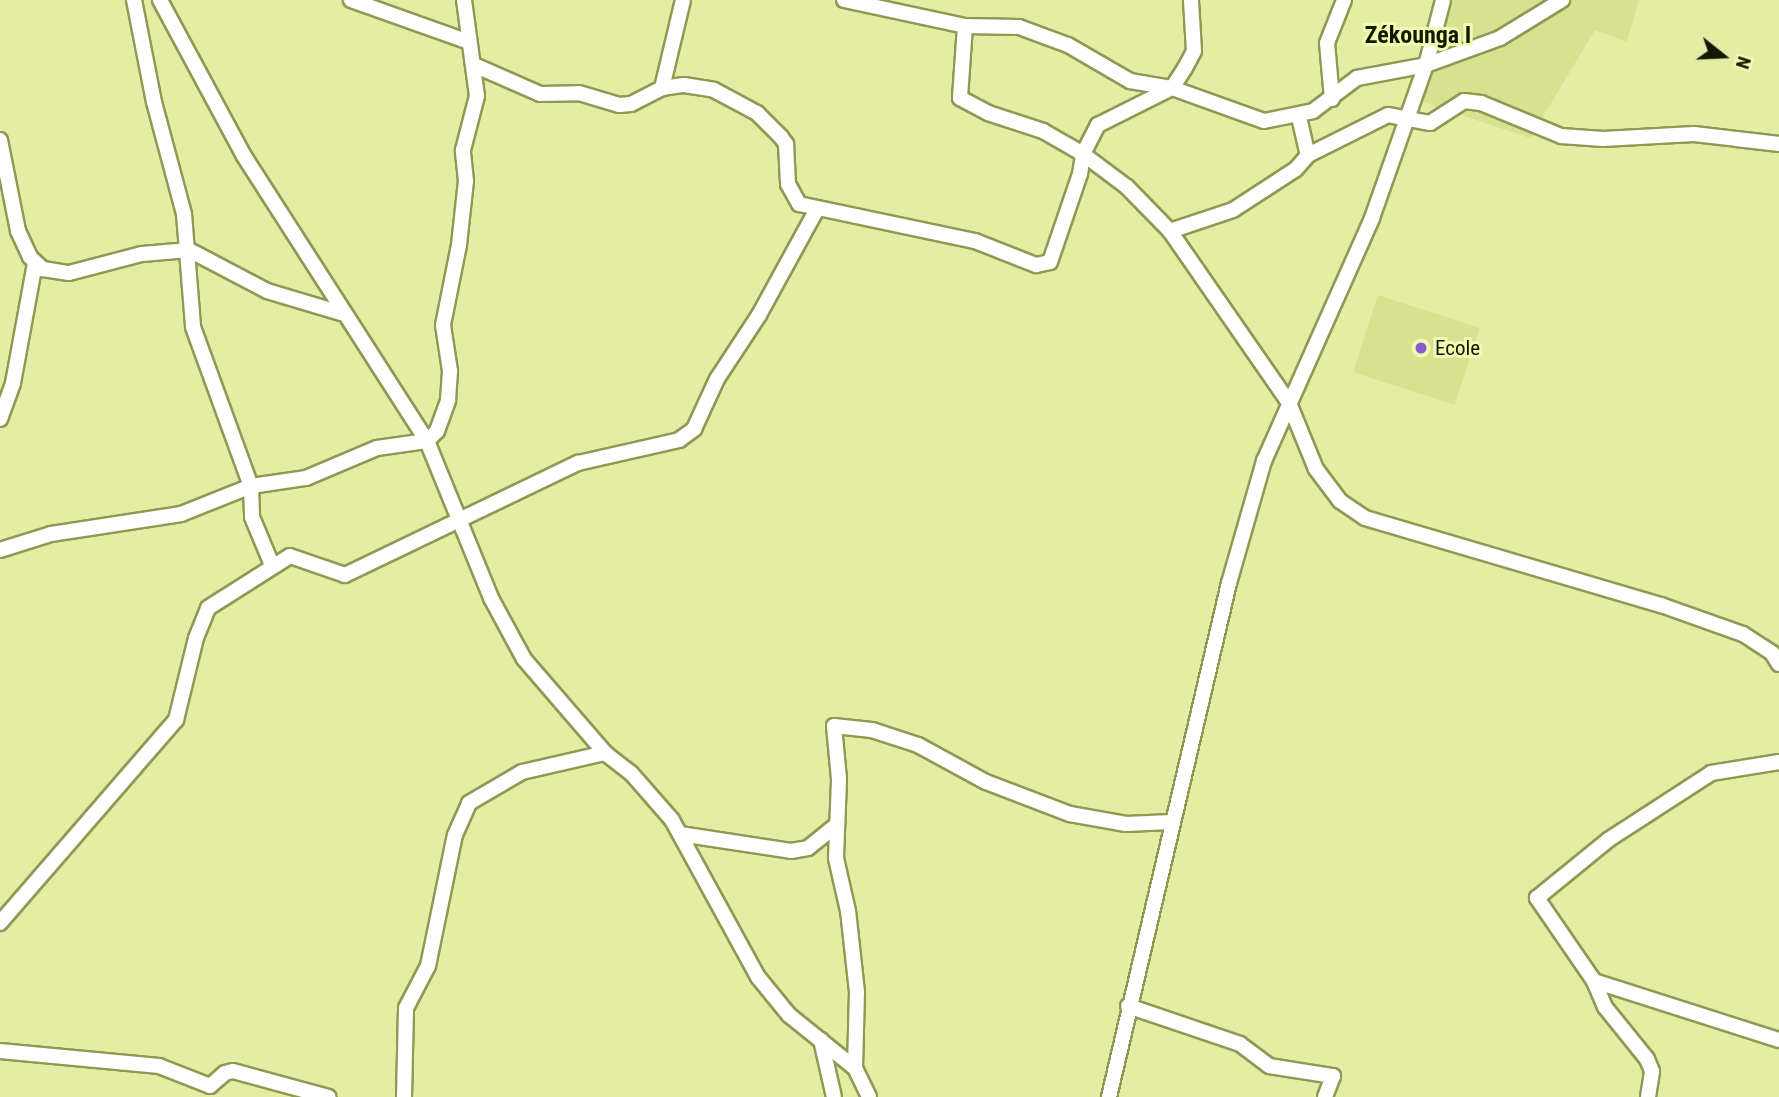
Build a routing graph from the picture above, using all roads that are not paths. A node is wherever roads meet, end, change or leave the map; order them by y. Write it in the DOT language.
graph roads {
  1 [pos="134,0"];
  2 [pos="160,0"];
  3 [pos="351,0"];
  4 [pos="464,0"];
  5 [pos="683,0"];
  6 [pos="845,0"];
  7 [pos="1191,0"];
  8 [pos="1344,0"];
  9 [pos="1443,0"];
  10 [pos="1562,0"];
  11 [pos="871,3"];
  12 [pos="965,26"];
  13 [pos="469,42"];
  14 [pos="474,65"];
  15 [pos="1426,65"];
  16 [pos="662,88"];
  17 [pos="1172,88"];
  18 [pos="1332,99"];
  19 [pos="1409,116"];
  20 [pos="1299,117"];
  21 [pos="0,141"];
  22 [pos="1779,145"];
  23 [pos="1083,154"];
  24 [pos="1308,155"];
  25 [pos="816,211"];
  26 [pos="1170,231"];
  27 [pos="189,250"];
  28 [pos="35,263"];
  29 [pos="341,313"];
  30 [pos="1289,402"];
  31 [pos="0,419"];
  32 [pos="427,441"];
  33 [pos="251,485"];
  34 [pos="458,523"];
  35 [pos="0,550"];
  36 [pos="272,565"];
  37 [pos="1779,664"];
  38 [pos="605,753"];
  39 [pos="1779,762"];
  40 [pos="1171,822"];
  41 [pos="835,826"];
  42 [pos="680,834"];
  43 [pos="0,923"];
  44 [pos="1594,981"];
  45 [pos="1128,1006"];
  46 [pos="821,1040"];
  47 [pos="1779,1040"];
  48 [pos="0,1051"];
  49 [pos="855,1068"];
  50 [pos="329,1097"];
  51 [pos="404,1097"];
  52 [pos="834,1097"];
  53 [pos="869,1097"];
  54 [pos="1109,1097"];
  55 [pos="1325,1097"];
  56 [pos="1648,1097"];
  1 -- 27 [label="street"];
  2 -- 29 [label="street"];
  3 -- 13 [label="street"];
  4 -- 13 [label="street"];
  5 -- 16 [label="street"];
  6 -- 11 [label="street"];
  7 -- 17 [label="street"];
  8 -- 18 [label="street"];
  9 -- 15 [label="street"];
  10 -- 15 [label="street"];
  11 -- 12 [label="street"];
  12 -- 17 [label="street"];
  12 -- 23 [label="street"];
  13 -- 14 [label="street"];
  14 -- 16 [label="street"];
  14 -- 32 [label="street"];
  15 -- 18 [label="street"];
  15 -- 19 [label="street"];
  16 -- 25 [label="street"];
  17 -- 20 [label="street"];
  17 -- 23 [label="street"];
  18 -- 20 [label="street"];
  19 -- 22 [label="street"];
  19 -- 24 [label="street"];
  19 -- 30 [label="street"];
  20 -- 24 [label="street"];
  21 -- 28 [label="street"];
  23 -- 25 [label="street"];
  23 -- 26 [label="street"];
  24 -- 26 [label="street"];
  25 -- 34 [label="street"];
  26 -- 30 [label="street"];
  27 -- 28 [label="street"];
  27 -- 29 [label="street"];
  27 -- 33 [label="street"];
  28 -- 31 [label="street"];
  29 -- 32 [label="street"];
  30 -- 37 [label="street"];
  30 -- 40 [label="street"];
  32 -- 33 [label="street"];
  32 -- 34 [label="street"];
  33 -- 35 [label="street"];
  33 -- 36 [label="street"];
  34 -- 36 [label="street"];
  34 -- 38 [label="street"];
  36 -- 43 [label="street"];
  38 -- 42 [label="street"];
  38 -- 51 [label="street"];
  39 -- 44 [label="street"];
  40 -- 41 [label="street"];
  40 -- 45 [label="street"];
  41 -- 42 [label="street"];
  41 -- 49 [label="street"];
  42 -- 46 [label="street"];
  44 -- 47 [label="street"];
  44 -- 56 [label="street"];
  45 -- 54 [label="street"];
  45 -- 55 [label="street"];
  46 -- 49 [label="street"];
  46 -- 52 [label="street"];
  48 -- 50 [label="street"];
  49 -- 53 [label="street"];
}
